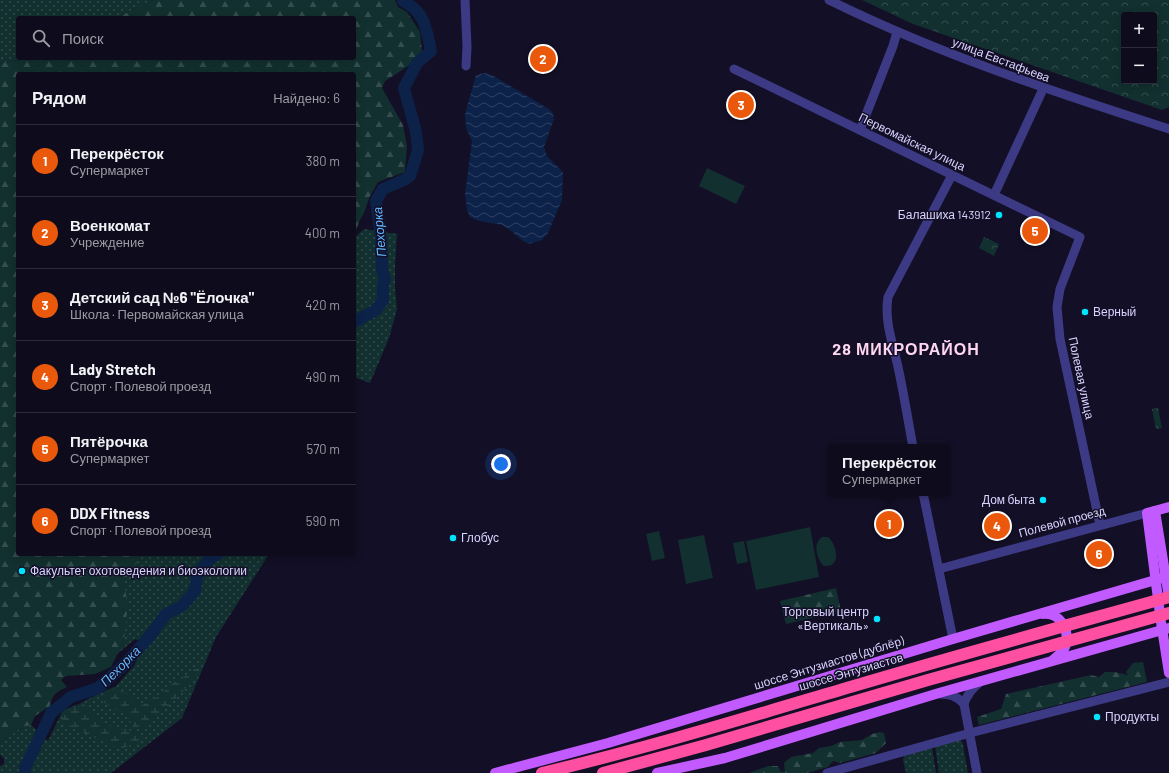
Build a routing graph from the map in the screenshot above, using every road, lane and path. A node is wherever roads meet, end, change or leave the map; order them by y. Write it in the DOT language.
graph roads {
  1 [pos="465,0"];
  2 [pos="830,0"];
  3 [pos="897,32"];
  4 [pos="466,66"];
  5 [pos="734,69"];
  6 [pos="1043,89"];
  7 [pos="1169,129"];
  8 [pos="860,130"];
  9 [pos="952,175"];
  10 [pos="994,196"];
  11 [pos="1080,237"];
  12 [pos="912,444"];
  13 [pos="924,496"];
  14 [pos="1169,507"];
  15 [pos="1151,512"];
  16 [pos="1100,526"];
  17 [pos="939,569"];
  18 [pos="1164,578"];
  19 [pos="1169,597"];
  20 [pos="1169,613"];
  21 [pos="1041,614"];
  22 [pos="1166,629"];
  23 [pos="953,639"];
  24 [pos="1047,662"];
  25 [pos="1169,673"];
  26 [pos="981,681"];
  27 [pos="1169,682"];
  28 [pos="938,694"];
  29 [pos="964,704"];
  30 [pos="970,732"];
  31 [pos="495,773"];
  32 [pos="542,773"];
  33 [pos="603,773"];
  34 [pos="658,773"];
  35 [pos="827,773"];
  36 [pos="977,773"];
  1 -- 4 [label="street"];
  2 -- 3 [label="street, улица Евстафьева"];
  3 -- 6 [label="street, улица Евстафьева"];
  3 -- 8 [label="street"];
  5 -- 8 [label="street, Первомайская улица"];
  6 -- 7 [label="street, улица Евстафьева"];
  6 -- 10 [label="street"];
  8 -- 9 [label="street, Первомайская улица"];
  9 -- 10 [label="street, Первомайская улица"];
  9 -- 12 [label="street"];
  10 -- 11 [label="street, Первомайская улица"];
  11 -- 16 [label="street, Полевая улица"];
  13 -- 17 [label="street"];
  14 -- 15 [label="main road, Полевой проезд"];
  15 -- 16 [label="street, Полевой проезд"];
  15 -- 18 [label="main road"];
  16 -- 17 [label="street, Полевой проезд"];
  17 -- 23 [label="street"];
  18 -- 19 [label="main road"];
  18 -- 21 [label="main road, шоссе Энтузиастов (дублёр)"];
  18 -- 22 [label="main road"];
  19 -- 32 [label="highway, шоссе Энтузиастов"];
  20 -- 33 [label="highway"];
  21 -- 23 [label="main road, шоссе Энтузиастов (дублёр)"];
  21 -- 24 [label="main road"];
  22 -- 24 [label="main road"];
  22 -- 25 [label="main road"];
  23 -- 31 [label="main road, шоссе Энтузиастов (дублёр)"];
  24 -- 26 [label="main road"];
  26 -- 28 [label="main road"];
  26 -- 29 [label="street"];
  27 -- 30 [label="street"];
  28 -- 29 [label="street"];
  28 -- 34 [label="main road"];
  29 -- 30 [label="street"];
  30 -- 35 [label="street"];
  30 -- 36 [label="street"];
}
